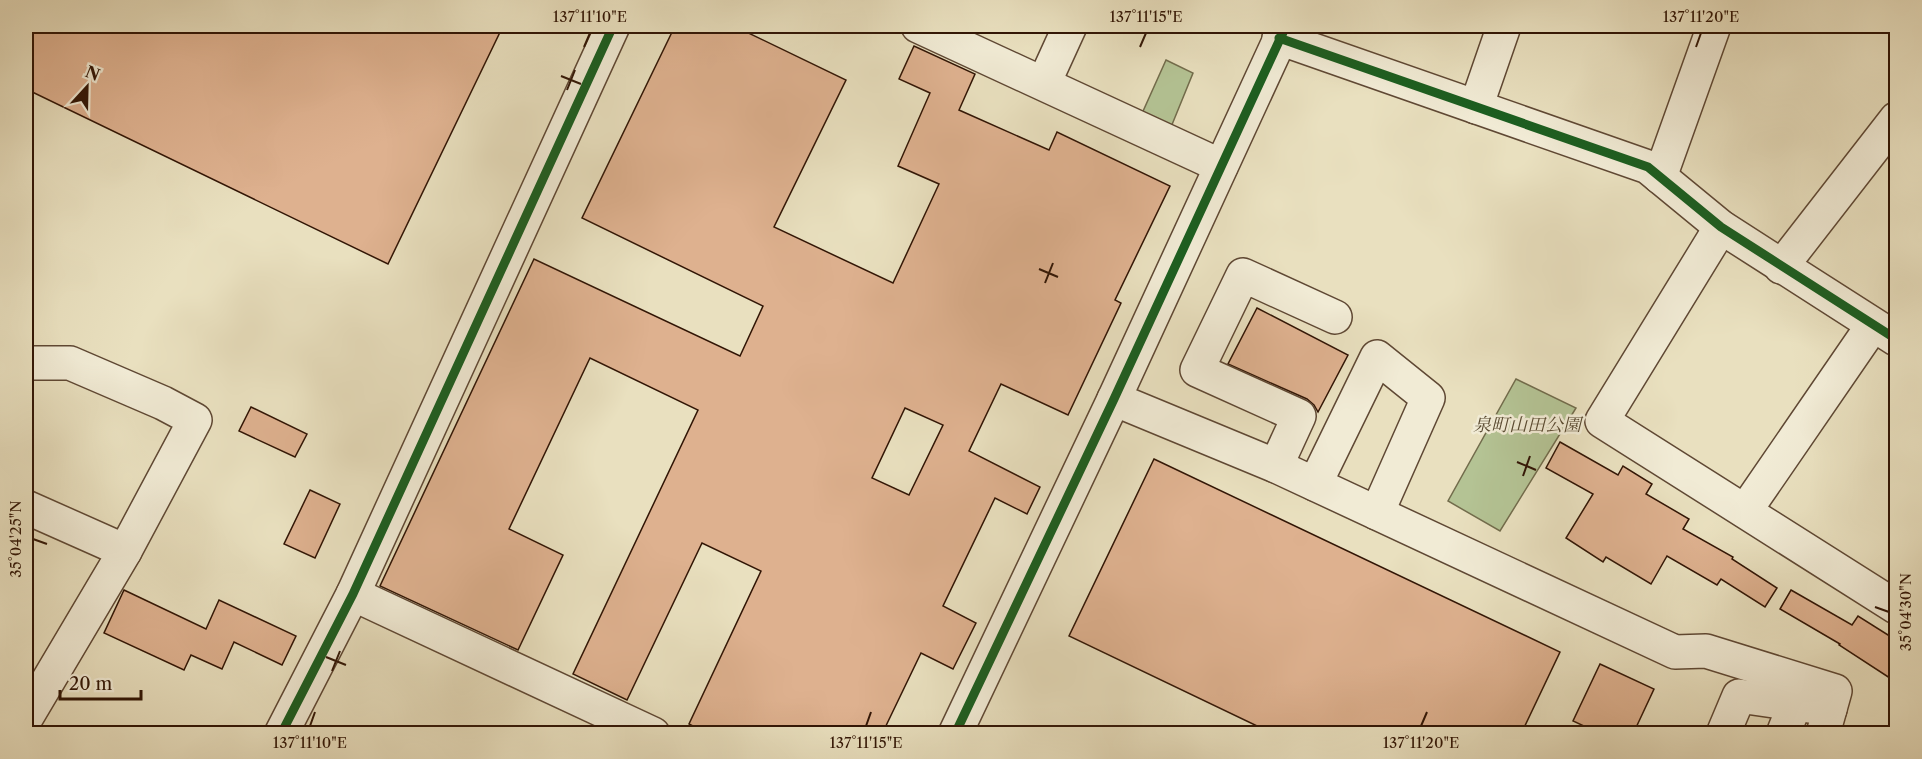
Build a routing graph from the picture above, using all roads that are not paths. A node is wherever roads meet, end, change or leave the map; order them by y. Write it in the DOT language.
graph roads {
  1 [pos="613,26"];
  2 [pos="918,26"];
  3 [pos="1071,26"];
  4 [pos="1504,26"];
  5 [pos="1714,26"];
  6 [pos="1282,32"];
  7 [pos="1044,83"];
  8 [pos="1476,107"];
  9 [pos="1896,119"];
  10 [pos="1221,166"];
  11 [pos="1660,177"];
  12 [pos="1721,227"];
  13 [pos="1781,267"];
  14 [pos="1335,317"];
  15 [pos="1885,332"];
  16 [pos="26,363"];
  17 [pos="1114,399"];
  18 [pos="1276,466"];
  19 [pos="1315,484"];
  20 [pos="26,507"];
  21 [pos="1745,512"];
  22 [pos="1377,513"];
  23 [pos="126,551"];
  24 [pos="353,594"];
  25 [pos="1896,607"];
  26 [pos="26,718"];
  27 [pos="1789,719"];
  28 [pos="1826,721"];
  29 [pos="281,734"];
  30 [pos="652,734"];
  31 [pos="955,734"];
  32 [pos="1723,734"];
  1 -- 24 [label="street"];
  2 -- 7 [label="street"];
  3 -- 7 [label="street"];
  4 -- 8 [label="street"];
  5 -- 11 [label="street"];
  6 -- 8 [label="street"];
  6 -- 10 [label="street"];
  7 -- 10 [label="street"];
  8 -- 11 [label="street"];
  9 -- 13 [label="street"];
  10 -- 17 [label="street"];
  11 -- 12 [label="street"];
  12 -- 13 [label="street"];
  12 -- 21 [label="street"];
  13 -- 15 [label="street"];
  14 -- 18 [label="street"];
  15 -- 21 [label="street"];
  16 -- 23 [label="street"];
  17 -- 18 [label="street"];
  17 -- 31 [label="street"];
  18 -- 19 [label="street"];
  19 -- 22 [label="street"];
  19 -- 22 [label="street"];
  20 -- 23 [label="street"];
  21 -- 25 [label="street"];
  22 -- 28 [label="street"];
  23 -- 26 [label="street"];
  24 -- 29 [label="street"];
  24 -- 30 [label="street"];
  27 -- 28 [label="street"];
  27 -- 32 [label="street"];
}
